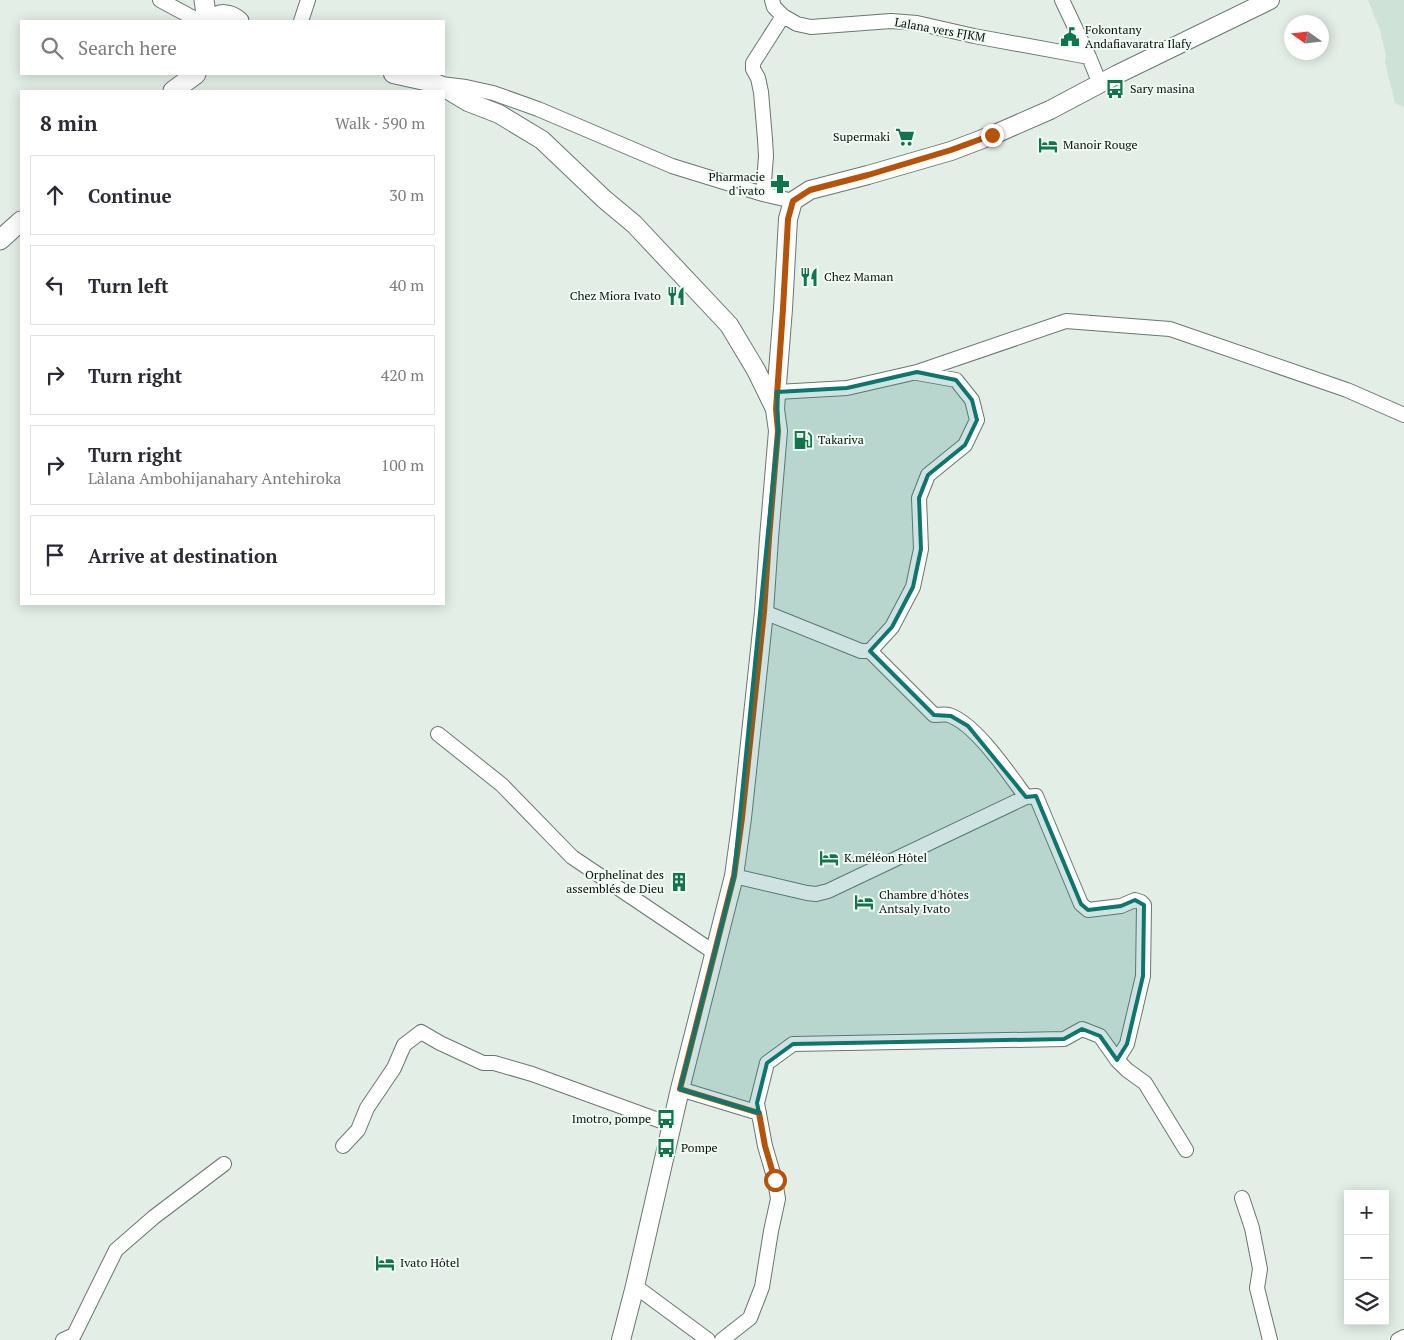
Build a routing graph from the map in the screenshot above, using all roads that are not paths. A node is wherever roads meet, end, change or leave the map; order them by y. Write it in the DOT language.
graph roads {
  1 [pos="160,0"];
  2 [pos="204,0"];
  3 [pos="308,0"];
  4 [pos="772,0"];
  5 [pos="1062,0"];
  6 [pos="1270,0"];
  7 [pos="229,12"];
  8 [pos="783,16"];
  9 [pos="197,20"];
  10 [pos="209,20"];
  11 [pos="210,20"];
  12 [pos="302,20"];
  13 [pos="1089,57"];
  14 [pos="193,75"];
  15 [pos="398,75"];
  16 [pos="438,84"];
  17 [pos="1100,84"];
  18 [pos="174,90"];
  19 [pos="762,194"];
  20 [pos="793,201"];
  21 [pos="20,223"];
  22 [pos="0,240"];
  23 [pos="917,372"];
  24 [pos="777,392"];
  25 [pos="776,409"];
  26 [pos="1404,415"];
  27 [pos="764,612"];
  28 [pos="870,651"];
  29 [pos="438,734"];
  30 [pos="1026,797"];
  31 [pos="734,876"];
  32 [pos="715,953"];
  33 [pos="1117,1060"];
  34 [pos="680,1089"];
  35 [pos="759,1113"];
  36 [pos="672,1124"];
  37 [pos="343,1146"];
  38 [pos="1186,1150"];
  39 [pos="224,1164"];
  40 [pos="1242,1198"];
  41 [pos="635,1286"];
  42 [pos="1404,1337"];
  43 [pos="63,1340"];
  44 [pos="621,1340"];
  45 [pos="708,1340"];
  46 [pos="722,1340"];
  47 [pos="1270,1340"];
  48 [pos="1398,1340"];
  1 -- 9 [label="street"];
  2 -- 10 [label="main road"];
  3 -- 12 [label="street"];
  4 -- 8 [label="street"];
  5 -- 13 [label="street"];
  6 -- 17 [label="street"];
  7 -- 11 [label="main road"];
  8 -- 13 [label="street, Lalana vers FJKM"];
  8 -- 19 [label="street"];
  13 -- 17 [label="street"];
  14 -- 18 [label="main road"];
  15 -- 16 [label="street"];
  16 -- 19 [label="street"];
  16 -- 25 [label="street"];
  17 -- 20 [label="street"];
  19 -- 20 [label="street"];
  20 -- 24 [label="street"];
  21 -- 22 [label="main road"];
  23 -- 24 [label="street"];
  23 -- 26 [label="street"];
  23 -- 28 [label="street"];
  24 -- 25 [label="street"];
  25 -- 27 [label="street"];
  27 -- 28 [label="street"];
  27 -- 31 [label="street"];
  28 -- 30 [label="street"];
  29 -- 32 [label="street"];
  30 -- 31 [label="street"];
  30 -- 33 [label="street"];
  31 -- 32 [label="street"];
  32 -- 34 [label="street"];
  33 -- 35 [label="street"];
  33 -- 38 [label="street"];
  34 -- 35 [label="street"];
  34 -- 36 [label="street"];
  35 -- 46 [label="street"];
  36 -- 37 [label="street"];
  36 -- 41 [label="street"];
  39 -- 43 [label="street"];
  40 -- 47 [label="street"];
  41 -- 44 [label="street"];
  41 -- 45 [label="street"];
  42 -- 48 [label="street"];
}
